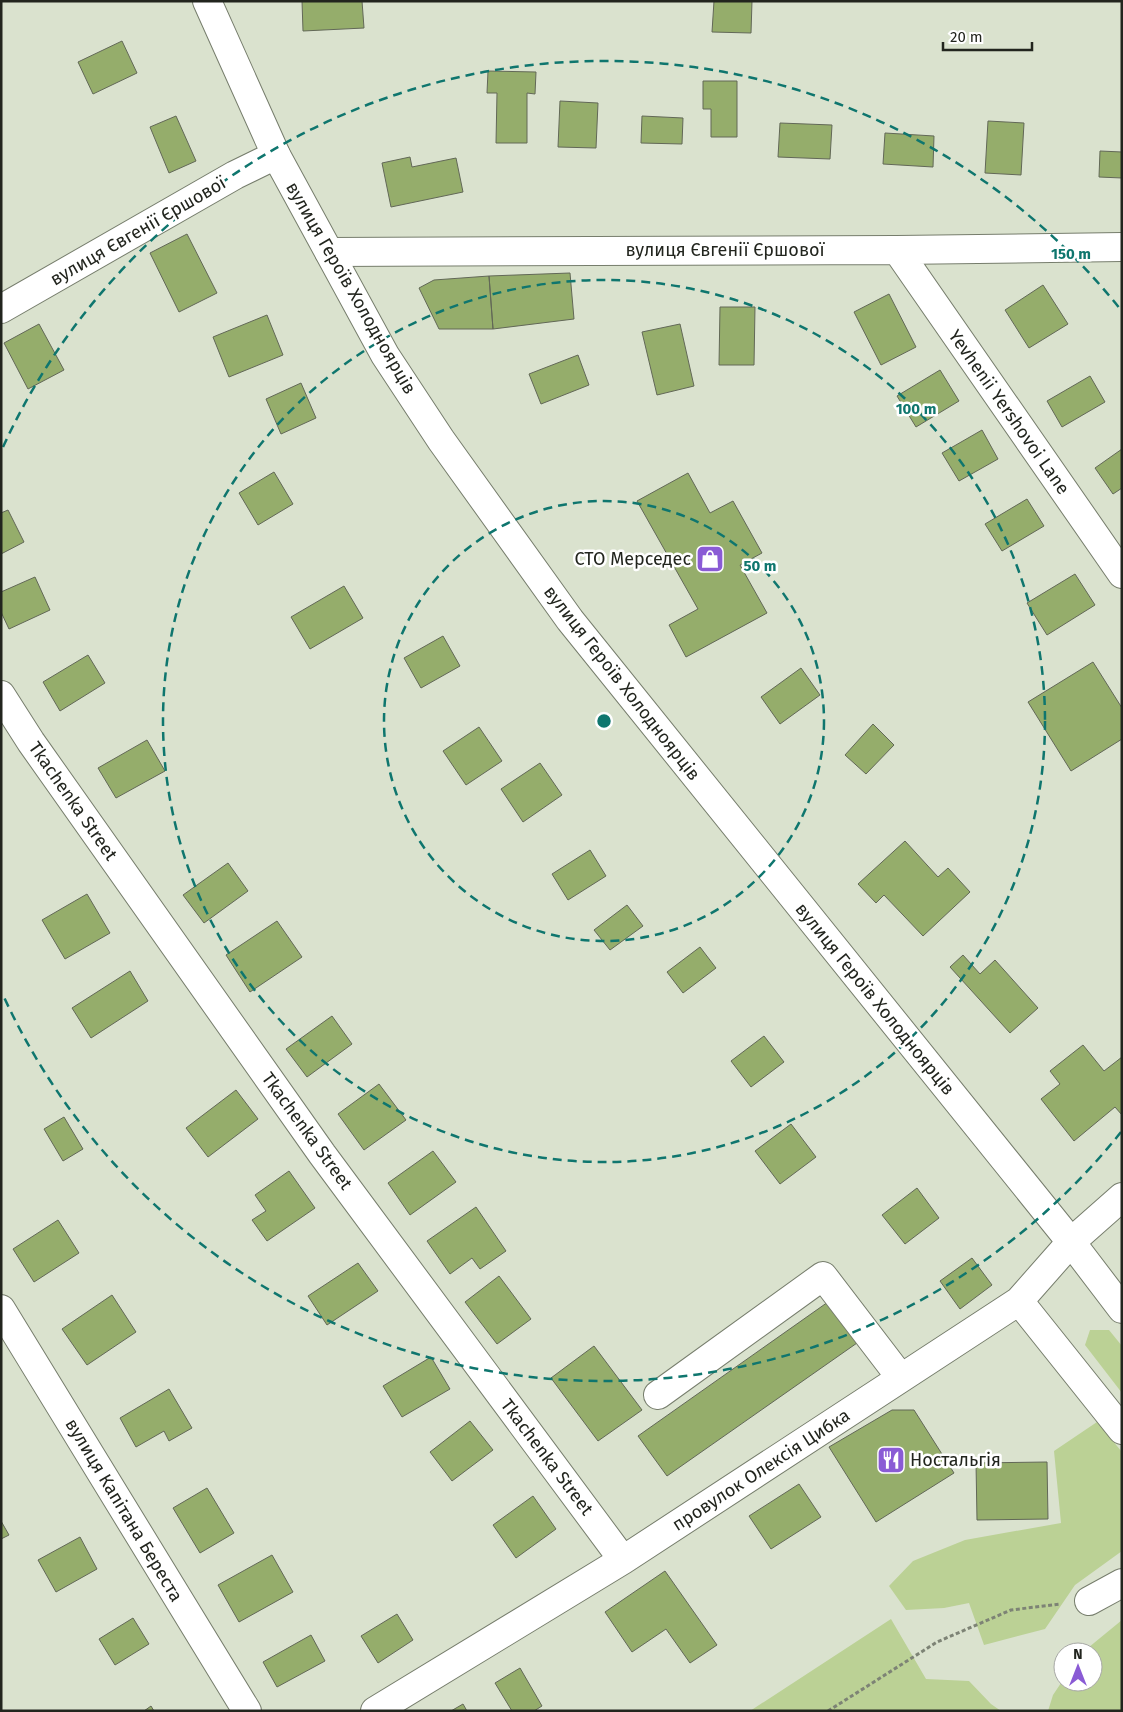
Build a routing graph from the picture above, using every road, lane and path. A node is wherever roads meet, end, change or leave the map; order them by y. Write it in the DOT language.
graph roads {
  1 [pos="207,1"];
  2 [pos="276,155"];
  3 [pos="1122,247"];
  4 [pos="897,250"];
  5 [pos="329,252"];
  6 [pos="1,309"];
  7 [pos="1122,574"];
  8 [pos="1,695"];
  9 [pos="1122,1197"];
  10 [pos="1070,1242"];
  11 [pos="1020,1301"];
  12 [pos="1122,1308"];
  13 [pos="1,1309"];
  14 [pos="901,1378"];
  15 [pos="658,1395"];
  16 [pos="1122,1430"];
  17 [pos="624,1560"];
  18 [pos="1122,1583"];
  19 [pos="1089,1601"];
  20 [pos="246,1711"];
  21 [pos="375,1711"];
  22 [pos="828,1711"];
  1 -- 2 [label="street, вулиця Героїв Холодноярців"];
  2 -- 5 [label="street, вулиця Героїв Холодноярців"];
  2 -- 6 [label="street, вулиця Євгенії Єршової"];
  3 -- 4 [label="street, вулиця Євгенії Єршової"];
  4 -- 5 [label="street, вулиця Євгенії Єршової"];
  4 -- 7 [label="street, Yevhenii Yershovoi Lane"];
  5 -- 10 [label="street, вулиця Героїв Холодноярців"];
  8 -- 17 [label="street, Tkachenka Street"];
  9 -- 10 [label="street, провулок Олексія Цибка"];
  10 -- 11 [label="street, провулок Олексія Цибка"];
  10 -- 12 [label="street, вулиця Героїв Холодноярців"];
  11 -- 14 [label="street, провулок Олексія Цибка"];
  11 -- 16 [label="street"];
  13 -- 20 [label="street, вулиця Капітана Береста"];
  14 -- 15 [label="street"];
  14 -- 17 [label="street, провулок Олексія Цибка"];
  17 -- 21 [label="street, провулок Олексія Цибка"];
  18 -- 19 [label="street"];
  19 -- 22 [label="path"];
}
